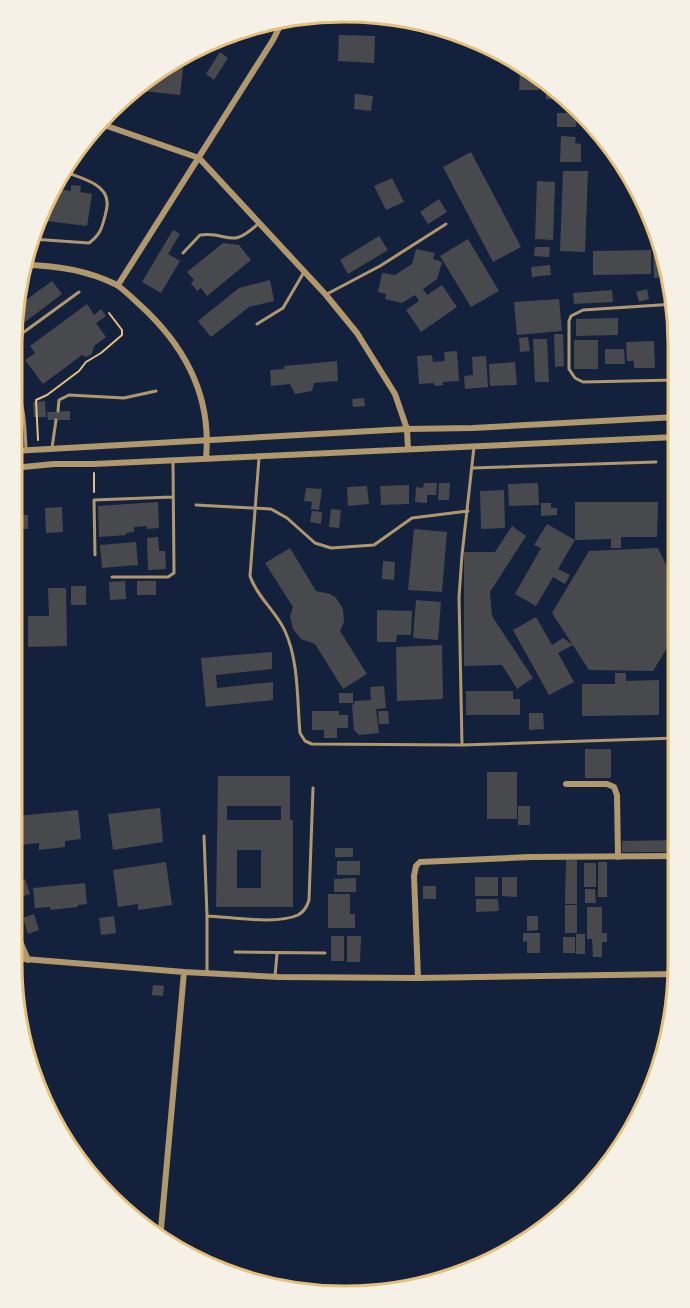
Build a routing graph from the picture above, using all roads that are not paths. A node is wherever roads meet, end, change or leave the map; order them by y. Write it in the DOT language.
graph roads {
  1 [pos="278,30"];
  2 [pos="108,126"];
  3 [pos="199,158"];
  4 [pos="72,175"];
  5 [pos="259,223"];
  6 [pos="446,224"];
  7 [pos="41,240"];
  8 [pos="183,253"];
  9 [pos="32,265"];
  10 [pos="304,272"];
  11 [pos="118,285"];
  12 [pos="79,292"];
  13 [pos="326,295"];
  14 [pos="665,305"];
  15 [pos="257,324"];
  16 [pos="23,333"];
  17 [pos="668,380"];
  18 [pos="156,391"];
  19 [pos="22,408"];
  20 [pos="58,411"];
  21 [pos="668,417"];
  22 [pos="56,420"];
  23 [pos="407,429"];
  24 [pos="668,437"];
  25 [pos="208,440"];
  26 [pos="474,446"];
  27 [pos="52,448"];
  28 [pos="408,449"];
  29 [pos="22,450"];
  30 [pos="26,450"];
  31 [pos="259,455"];
  32 [pos="206,458"];
  33 [pos="173,460"];
  34 [pos="656,462"];
  35 [pos="22,467"];
  36 [pos="472,468"];
  37 [pos="172,496"];
  38 [pos="196,505"];
  39 [pos="255,508"];
  40 [pos="468,512"];
  41 [pos="95,555"];
  42 [pos="112,577"];
  43 [pos="668,738"];
  44 [pos="462,745"];
  45 [pos="566,784"];
  46 [pos="313,788"];
  47 [pos="204,836"];
  48 [pos="668,856"];
  49 [pos="618,857"];
  50 [pos="207,916"];
  51 [pos="22,946"];
  52 [pos="235,952"];
  53 [pos="324,953"];
  54 [pos="277,954"];
  55 [pos="22,959"];
  56 [pos="28,960"];
  57 [pos="184,972"];
  58 [pos="207,973"];
  59 [pos="667,974"];
  60 [pos="275,976"];
  61 [pos="418,978"];
  62 [pos="161,1228"];
  1 -- 3 [label="street"];
  2 -- 3 [label="street"];
  3 -- 5 [label="street"];
  3 -- 11 [label="street"];
  4 -- 7 [label="lane"];
  5 -- 8 [label="lane"];
  5 -- 10 [label="street"];
  6 -- 13 [label="lane"];
  9 -- 11 [label="street"];
  10 -- 13 [label="street"];
  10 -- 15 [label="lane"];
  11 -- 25 [label="street"];
  12 -- 16 [label="lane"];
  13 -- 23 [label="street"];
  14 -- 17 [label="lane"];
  18 -- 20 [label="lane"];
  19 -- 30 [label="lane"];
  21 -- 23 [label="street"];
  22 -- 27 [label="lane"];
  23 -- 25 [label="street"];
  23 -- 28 [label="street"];
  24 -- 26 [label="street"];
  25 -- 27 [label="street"];
  25 -- 32 [label="street"];
  26 -- 28 [label="street"];
  26 -- 36 [label="lane"];
  27 -- 30 [label="street"];
  28 -- 31 [label="street"];
  29 -- 30 [label="street"];
  31 -- 32 [label="street"];
  31 -- 39 [label="lane"];
  32 -- 33 [label="street"];
  33 -- 35 [label="street"];
  33 -- 37 [label="lane"];
  34 -- 36 [label="lane"];
  36 -- 40 [label="lane"];
  37 -- 41 [label="lane"];
  37 -- 42 [label="lane"];
  38 -- 39 [label="lane"];
  39 -- 40 [label="lane"];
  39 -- 44 [label="lane"];
  40 -- 44 [label="lane"];
  43 -- 44 [label="lane"];
  45 -- 49 [label="street"];
  46 -- 50 [label="lane"];
  47 -- 50 [label="lane"];
  48 -- 49 [label="street"];
  49 -- 61 [label="street"];
  50 -- 58 [label="lane"];
  51 -- 56 [label="street"];
  52 -- 54 [label="lane"];
  53 -- 54 [label="lane"];
  54 -- 60 [label="lane"];
  55 -- 56 [label="street"];
  56 -- 57 [label="street"];
  57 -- 58 [label="street"];
  57 -- 62 [label="street"];
  58 -- 60 [label="street"];
  59 -- 61 [label="street"];
  60 -- 61 [label="street"];
}
